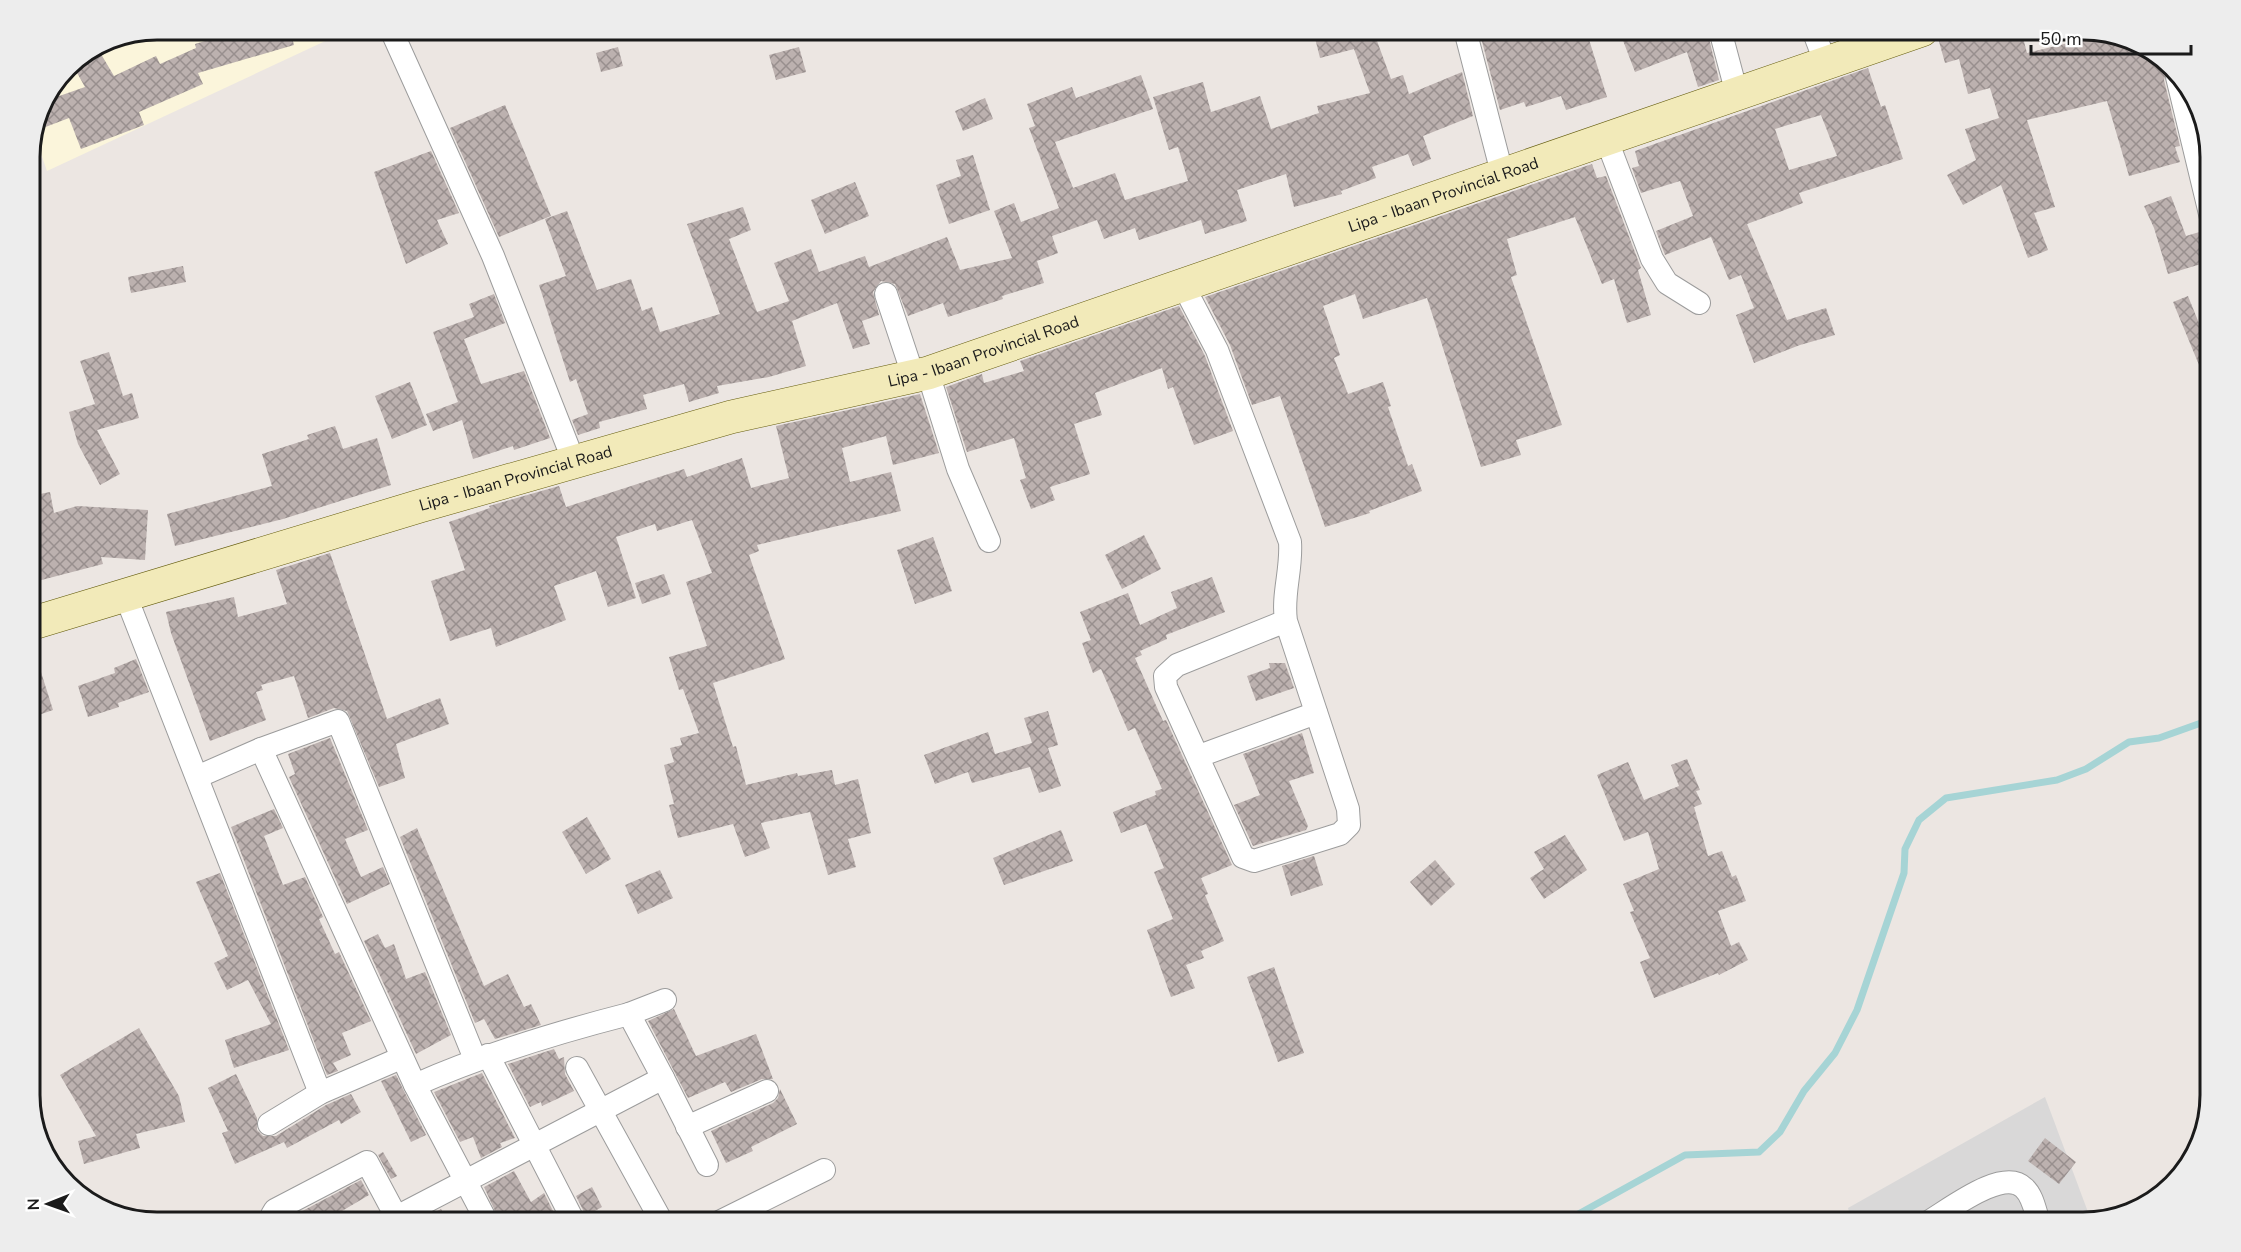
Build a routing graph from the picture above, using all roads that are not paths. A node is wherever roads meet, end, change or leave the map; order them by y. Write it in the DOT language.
graph roads {
  1 [pos="1468,40"];
  2 [pos="1723,40"];
  3 [pos="1817,40"];
  4 [pos="1893,40"];
  5 [pos="396,41"];
  6 [pos="1826,63"];
  7 [pos="2181,93"];
  8 [pos="1737,94"];
  9 [pos="1606,138"];
  10 [pos="2200,172"];
  11 [pos="1502,173"];
  12 [pos="1183,285"];
  13 [pos="886,294"];
  14 [pos="1699,303"];
  15 [pos="921,376"];
  16 [pos="574,462"];
  17 [pos="989,541"];
  18 [pos="125,594"];
  19 [pos="41,621"];
  20 [pos="1286,621"];
  21 [pos="1316,713"];
  22 [pos="261,749"];
  23 [pos="1199,756"];
  24 [pos="197,777"];
  25 [pos="665,1000"];
  26 [pos="629,1014"];
  27 [pos="482,1057"];
  28 [pos="400,1058"];
  29 [pos="577,1068"];
  30 [pos="663,1078"];
  31 [pos="415,1085"];
  32 [pos="767,1091"];
  33 [pos="320,1093"];
  34 [pos="602,1110"];
  35 [pos="269,1124"];
  36 [pos="687,1127"];
  37 [pos="535,1146"];
  38 [pos="707,1164"];
  39 [pos="824,1170"];
  40 [pos="465,1179"];
  41 [pos="274,1211"];
  42 [pos="390,1211"];
  43 [pos="410,1211"];
  44 [pos="482,1211"];
  45 [pos="568,1211"];
  46 [pos="656,1211"];
  47 [pos="744,1211"];
  48 [pos="1947,1211"];
  49 [pos="2035,1211"];
  1 -- 11 [label="street"];
  2 -- 8 [label="street"];
  3 -- 6 [label="street"];
  4 -- 6 [label="main road, Lipa - Ibaan Provincial Road"];
  5 -- 16 [label="street"];
  6 -- 8 [label="main road, Lipa - Ibaan Provincial Road"];
  7 -- 10 [label="street"];
  8 -- 9 [label="main road, Lipa - Ibaan Provincial Road"];
  9 -- 11 [label="main road, Lipa - Ibaan Provincial Road"];
  9 -- 14 [label="street"];
  11 -- 12 [label="main road, Lipa - Ibaan Provincial Road"];
  12 -- 15 [label="main road, Lipa - Ibaan Provincial Road"];
  12 -- 20 [label="street"];
  13 -- 15 [label="street"];
  15 -- 16 [label="main road, Lipa - Ibaan Provincial Road"];
  15 -- 17 [label="street"];
  16 -- 18 [label="main road, Lipa - Ibaan Provincial Road"];
  18 -- 19 [label="main road, Lipa - Ibaan Provincial Road"];
  18 -- 24 [label="street"];
  20 -- 21 [label="street"];
  20 -- 23 [label="street"];
  21 -- 23 [label="street"];
  21 -- 23 [label="street"];
  22 -- 24 [label="street"];
  22 -- 27 [label="street"];
  22 -- 28 [label="street"];
  24 -- 33 [label="street"];
  25 -- 26 [label="street"];
  26 -- 27 [label="street"];
  26 -- 30 [label="street"];
  27 -- 31 [label="street"];
  27 -- 37 [label="street"];
  28 -- 31 [label="street"];
  28 -- 33 [label="street"];
  29 -- 34 [label="street"];
  30 -- 34 [label="street"];
  30 -- 36 [label="street"];
  31 -- 40 [label="street"];
  32 -- 36 [label="street"];
  33 -- 35 [label="street"];
  34 -- 37 [label="street"];
  34 -- 46 [label="street"];
  36 -- 38 [label="street"];
  37 -- 40 [label="street"];
  37 -- 45 [label="street"];
  39 -- 47 [label="street"];
  40 -- 43 [label="street"];
  40 -- 44 [label="street"];
  41 -- 42 [label="street"];
  48 -- 49 [label="street"];
}
